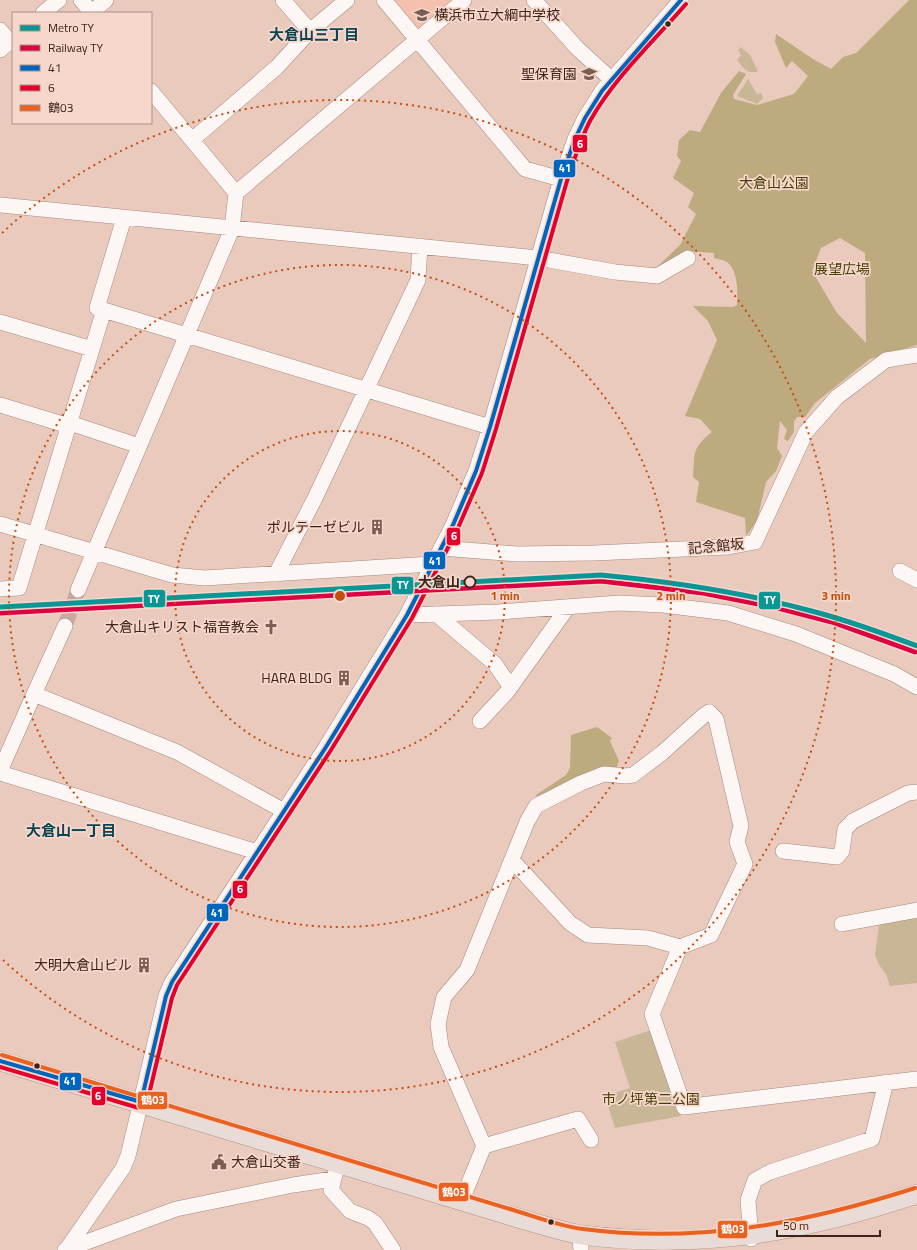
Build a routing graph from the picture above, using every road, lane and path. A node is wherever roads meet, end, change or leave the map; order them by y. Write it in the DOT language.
graph roads {
  1 [pos="59,0"];
  2 [pos="81,0"];
  3 [pos="106,0"];
  4 [pos="283,0"];
  5 [pos="347,0"];
  6 [pos="384,0"];
  7 [pos="464,0"];
  8 [pos="534,0"];
  9 [pos="681,0"];
  10 [pos="45,12"];
  11 [pos="92,12"];
  12 [pos="0,30"];
  13 [pos="310,31"];
  14 [pos="417,39"];
  15 [pos="8,43"];
  16 [pos="612,80"];
  17 [pos="152,92"];
  18 [pos="192,140"];
  19 [pos="561,178"];
  20 [pos="236,192"];
  21 [pos="0,205"];
  22 [pos="124,218"];
  23 [pos="232,229"];
  24 [pos="420,246"];
  25 [pos="538,258"];
  26 [pos="688,258"];
  27 [pos="104,310"];
  28 [pos="0,322"];
  29 [pos="187,335"];
  30 [pos="92,349"];
  31 [pos="917,356"];
  32 [pos="367,391"];
  33 [pos="0,405"];
  34 [pos="69,425"];
  35 [pos="490,427"];
  36 [pos="139,446"];
  37 [pos="0,524"];
  38 [pos="36,534"];
  39 [pos="441,548"];
  40 [pos="94,552"];
  41 [pos="432,564"];
  42 [pos="900,571"];
  43 [pos="276,574"];
  44 [pos="917,580"];
  45 [pos="0,589"];
  46 [pos="78,590"];
  47 [pos="568,607"];
  48 [pos="436,614"];
  49 [pos="407,615"];
  50 [pos="65,626"];
  51 [pos="510,686"];
  52 [pos="917,687"];
  53 [pos="34,694"];
  54 [pos="480,721"];
  55 [pos="0,772"];
  56 [pos="917,792"];
  57 [pos="284,811"];
  58 [pos="783,851"];
  59 [pos="257,852"];
  60 [pos="512,860"];
  61 [pos="917,910"];
  62 [pos="842,924"];
  63 [pos="680,947"];
  64 [pos="0,1061"];
  65 [pos="917,1079"];
  66 [pos="886,1082"];
  67 [pos="141,1102"];
  68 [pos="591,1140"];
  69 [pos="484,1146"];
  70 [pos="336,1171"];
  71 [pos="917,1194"];
  72 [pos="462,1200"];
  73 [pos="751,1239"];
  74 [pos="580,1242"];
  75 [pos="65,1250"];
  76 [pos="393,1250"];
  1 -- 10 [label="street"];
  2 -- 11 [label="street"];
  3 -- 11 [label="street"];
  4 -- 13 [label="street"];
  5 -- 13 [label="street"];
  6 -- 14 [label="street"];
  7 -- 14 [label="street"];
  8 -- 16 [label="street"];
  9 -- 16 [label="street"];
  12 -- 15 [label="street"];
  13 -- 18 [label="street"];
  14 -- 19 [label="street"];
  14 -- 20 [label="street"];
  16 -- 19 [label="street"];
  17 -- 18 [label="street"];
  18 -- 20 [label="street"];
  19 -- 25 [label="street"];
  20 -- 23 [label="street"];
  21 -- 22 [label="street"];
  22 -- 23 [label="street"];
  22 -- 27 [label="street"];
  23 -- 24 [label="street"];
  23 -- 29 [label="street"];
  24 -- 25 [label="street"];
  24 -- 32 [label="street"];
  25 -- 26 [label="street"];
  25 -- 35 [label="street"];
  27 -- 29 [label="street"];
  27 -- 30 [label="street"];
  28 -- 30 [label="street"];
  29 -- 32 [label="street"];
  29 -- 36 [label="street"];
  30 -- 34 [label="street"];
  31 -- 39 [label="street, 記念館坂"];
  32 -- 35 [label="street"];
  32 -- 43 [label="street"];
  33 -- 34 [label="street"];
  34 -- 36 [label="street"];
  34 -- 38 [label="street"];
  35 -- 39 [label="street"];
  36 -- 40 [label="street"];
  37 -- 38 [label="street"];
  38 -- 40 [label="street"];
  38 -- 45 [label="street"];
  39 -- 41 [label="street"];
  40 -- 43 [label="street"];
  40 -- 46 [label="street"];
  41 -- 43 [label="street"];
  41 -- 49 [label="street"];
  42 -- 44 [label="street"];
  47 -- 48 [label="street"];
  47 -- 51 [label="street"];
  47 -- 52 [label="street"];
  48 -- 49 [label="street"];
  48 -- 51 [label="street"];
  49 -- 57 [label="street"];
  50 -- 53 [label="street"];
  51 -- 54 [label="street"];
  53 -- 55 [label="street"];
  53 -- 57 [label="street"];
  55 -- 59 [label="street"];
  56 -- 58 [label="street"];
  57 -- 59 [label="street"];
  59 -- 67 [label="street"];
  60 -- 63 [label="street"];
  60 -- 63 [label="street"];
  60 -- 69 [label="street"];
  61 -- 62 [label="street"];
  63 -- 66 [label="street"];
  64 -- 67 [label="main road"];
  65 -- 66 [label="street"];
  66 -- 73 [label="street"];
  67 -- 70 [label="main road"];
  67 -- 75 [label="street"];
  68 -- 69 [label="street"];
  69 -- 72 [label="street"];
  70 -- 72 [label="main road"];
  70 -- 75 [label="street"];
  70 -- 76 [label="street"];
  71 -- 73 [label="main road"];
  72 -- 74 [label="main road"];
  73 -- 74 [label="main road"];
}
